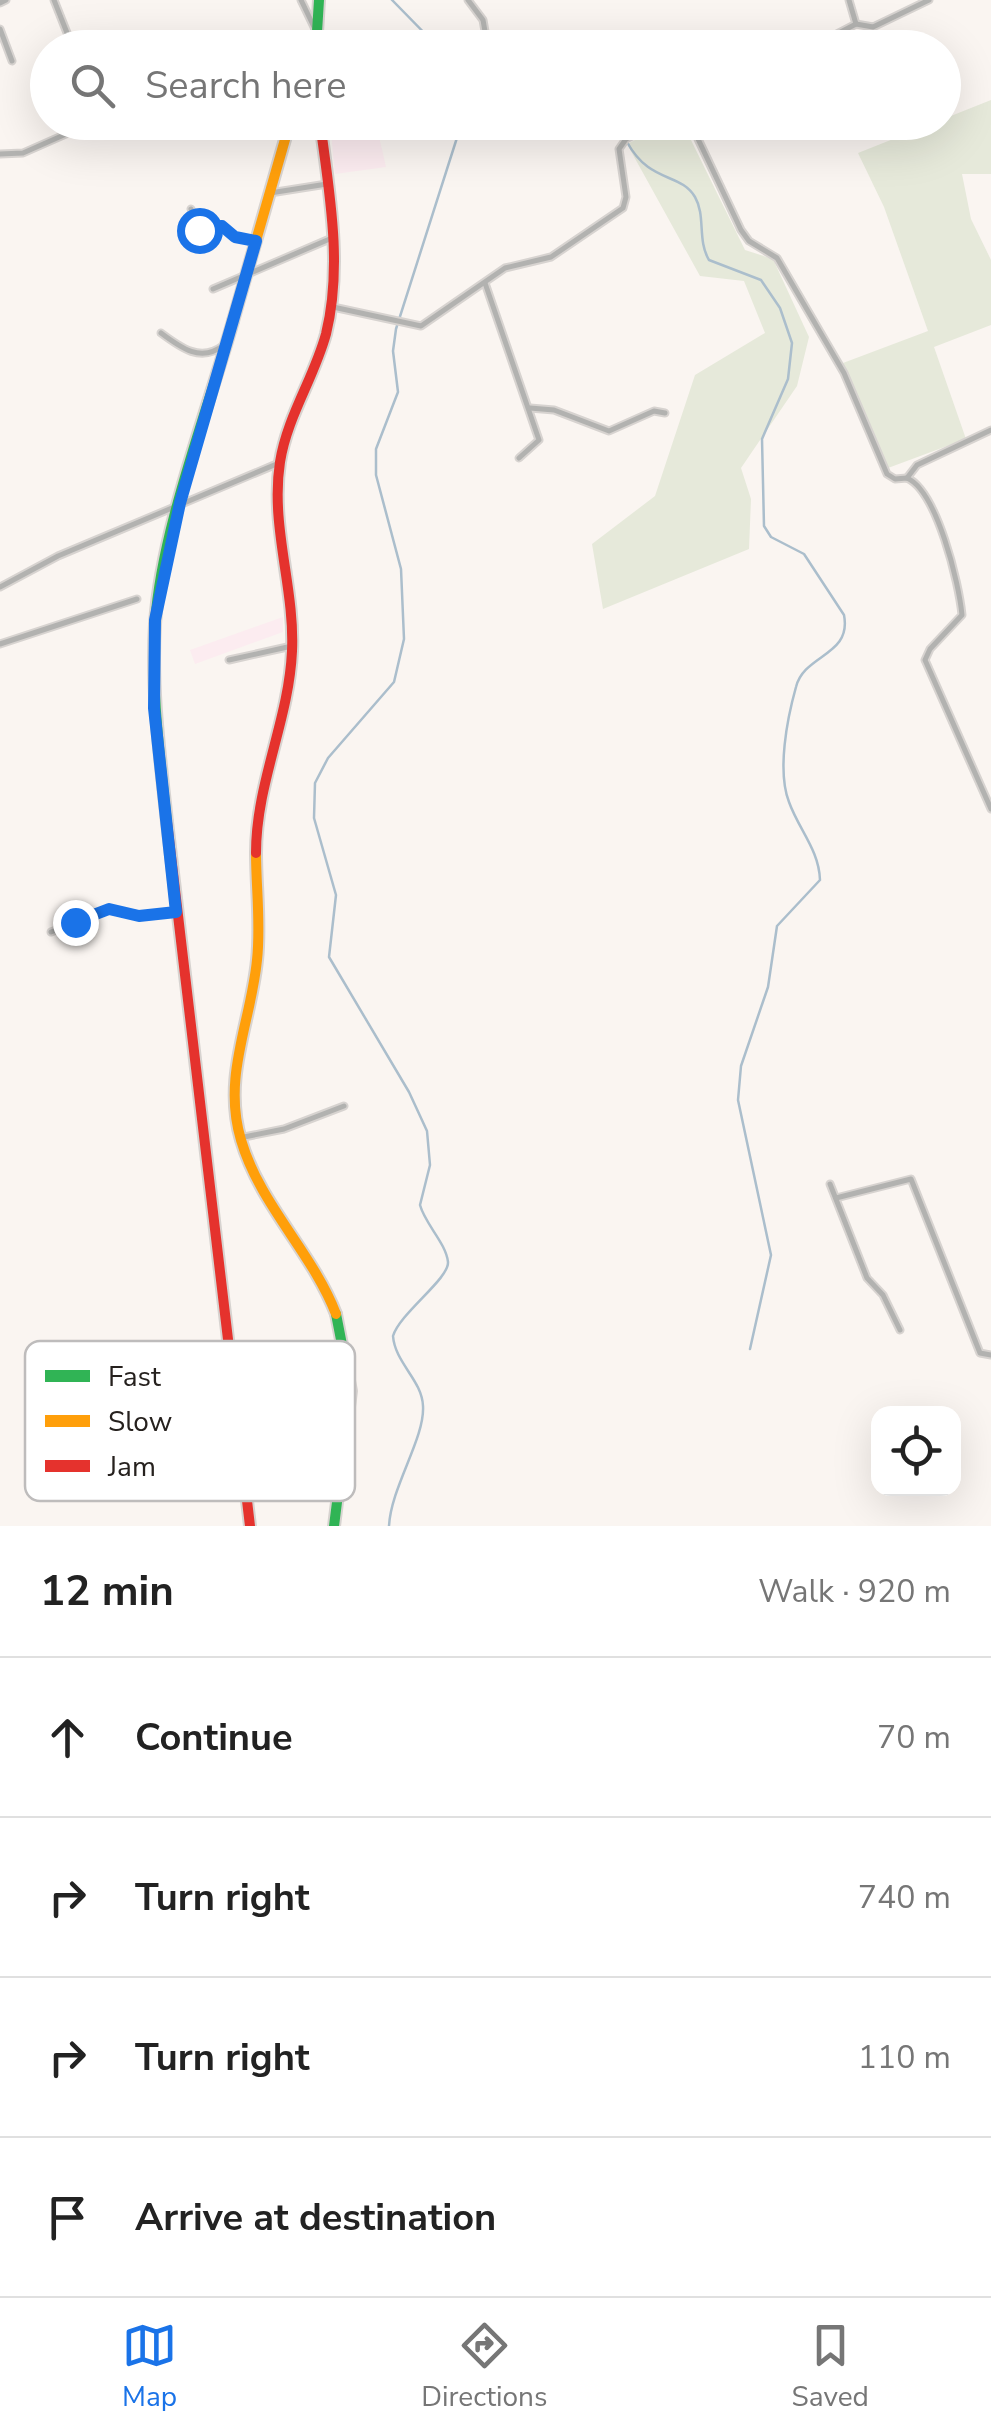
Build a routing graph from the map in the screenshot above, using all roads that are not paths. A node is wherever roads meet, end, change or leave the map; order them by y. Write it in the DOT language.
graph roads {
  1 [pos="54,0"];
  2 [pos="302,0"];
  3 [pos="319,0"];
  4 [pos="468,0"];
  5 [pos="848,0"];
  6 [pos="930,0"];
  7 [pos="856,24"];
  8 [pos="0,30"];
  9 [pos="66,30"];
  10 [pos="315,30"];
  11 [pos="316,30"];
  12 [pos="484,30"];
  13 [pos="844,30"];
  14 [pos="12,61"];
  15 [pos="52,140"];
  16 [pos="285,140"];
  17 [pos="322,140"];
  18 [pos="628,140"];
  19 [pos="698,140"];
  20 [pos="0,154"];
  21 [pos="328,184"];
  22 [pos="270,193"];
  23 [pos="192,209"];
  24 [pos="332,238"];
  25 [pos="256,241"];
  26 [pos="247,274"];
  27 [pos="485,283"];
  28 [pos="213,290"];
  29 [pos="330,306"];
  30 [pos="161,333"];
  31 [pos="226,344"];
  32 [pos="530,408"];
  33 [pos="665,413"];
  34 [pos="991,430"];
  35 [pos="519,458"];
  36 [pos="279,463"];
  37 [pos="907,478"];
  38 [pos="180,503"];
  39 [pos="0,588"];
  40 [pos="137,599"];
  41 [pos="0,644"];
  42 [pos="292,646"];
  43 [pos="229,660"];
  44 [pos="991,809"];
  45 [pos="176,912"];
  46 [pos="51,932"];
  47 [pos="344,1106"];
  48 [pos="239,1138"];
  49 [pos="830,1184"];
  50 [pos="836,1198"];
  51 [pos="900,1330"];
  52 [pos="228,1341"];
  53 [pos="345,1341"];
  54 [pos="991,1355"];
  55 [pos="247,1501"];
  56 [pos="338,1501"];
  57 [pos="250,1526"];
  58 [pos="334,1526"];
  1 -- 9 [label="street"];
  2 -- 10 [label="street"];
  3 -- 11 [label="main road"];
  4 -- 12 [label="street"];
  5 -- 7 [label="street"];
  6 -- 7 [label="street"];
  7 -- 13 [label="street"];
  8 -- 14 [label="street"];
  15 -- 20 [label="street"];
  16 -- 22 [label="main road"];
  17 -- 21 [label="main road"];
  18 -- 27 [label="street"];
  19 -- 37 [label="street"];
  21 -- 22 [label="street"];
  21 -- 24 [label="main road"];
  22 -- 25 [label="main road"];
  23 -- 25 [label="street"];
  24 -- 26 [label="street"];
  24 -- 29 [label="main road"];
  25 -- 26 [label="main road"];
  26 -- 28 [label="street"];
  26 -- 31 [label="main road"];
  27 -- 29 [label="street"];
  27 -- 32 [label="street"];
  29 -- 36 [label="main road"];
  30 -- 31 [label="street"];
  31 -- 38 [label="main road"];
  32 -- 33 [label="street"];
  32 -- 35 [label="street"];
  34 -- 37 [label="street"];
  36 -- 38 [label="street"];
  36 -- 42 [label="main road"];
  37 -- 44 [label="street"];
  38 -- 39 [label="street"];
  38 -- 45 [label="main road"];
  40 -- 41 [label="street"];
  42 -- 43 [label="street"];
  42 -- 48 [label="main road"];
  45 -- 46 [label="street"];
  45 -- 52 [label="main road"];
  47 -- 48 [label="street"];
  48 -- 53 [label="main road"];
  49 -- 50 [label="street"];
  50 -- 51 [label="street"];
  50 -- 54 [label="street"];
  55 -- 57 [label="main road"];
  56 -- 58 [label="main road"];
}
